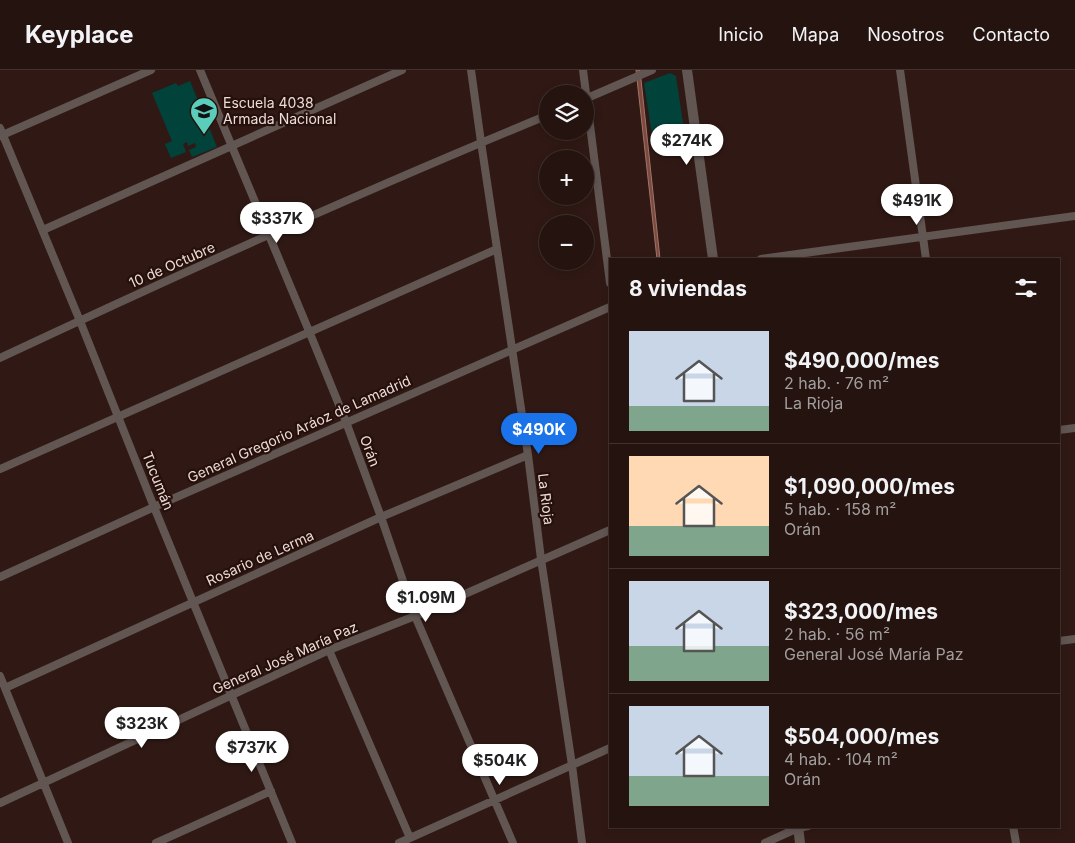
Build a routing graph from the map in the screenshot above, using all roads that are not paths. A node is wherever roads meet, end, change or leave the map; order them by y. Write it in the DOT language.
graph roads {
  1 [pos="151,70"];
  2 [pos="200,70"];
  3 [pos="402,70"];
  4 [pos="471,70"];
  5 [pos="583,70"];
  6 [pos="652,70"];
  7 [pos="687,70"];
  8 [pos="900,70"];
  9 [pos="585,85"];
  10 [pos="594,95"];
  11 [pos="539,119"];
  12 [pos="1,133"];
  13 [pos="591,140"];
  14 [pos="481,142"];
  15 [pos="232,146"];
  16 [pos="1075,216"];
  17 [pos="43,230"];
  18 [pos="269,235"];
  19 [pos="923,237"];
  20 [pos="497,249"];
  21 [pos="713,258"];
  22 [pos="769,258"];
  23 [pos="926,258"];
  24 [pos="609,275"];
  25 [pos="609,307"];
  26 [pos="80,320"];
  27 [pos="309,331"];
  28 [pos="513,350"];
  29 [pos="0,358"];
  30 [pos="119,416"];
  31 [pos="346,422"];
  32 [pos="1075,428"];
  33 [pos="1060,430"];
  34 [pos="528,454"];
  35 [pos="0,469"];
  36 [pos="154,507"];
  37 [pos="381,517"];
  38 [pos="609,530"];
  39 [pos="541,559"];
  40 [pos="0,577"];
  41 [pos="194,602"];
  42 [pos="415,616"];
  43 [pos="1075,639"];
  44 [pos="1060,641"];
  45 [pos="329,650"];
  46 [pos="0,676"];
  47 [pos="5,688"];
  48 [pos="232,695"];
  49 [pos="609,748"];
  50 [pos="572,765"];
  51 [pos="43,783"];
  52 [pos="271,791"];
  53 [pos="494,801"];
  54 [pos="0,803"];
  55 [pos="799,828"];
  56 [pos="801,828"];
  57 [pos="1013,828"];
  58 [pos="410,838"];
  59 [pos="68,843"];
  60 [pos="156,843"];
  61 [pos="292,843"];
  62 [pos="399,843"];
  63 [pos="513,843"];
  64 [pos="582,843"];
  65 [pos="765,843"];
  66 [pos="800,843"];
  67 [pos="1016,843"];
  1 -- 12 [label="street"];
  2 -- 15 [label="street, Orán"];
  3 -- 15 [label="street"];
  4 -- 14 [label="street, La Rioja"];
  5 -- 9 [label="street"];
  6 -- 10 [label="street"];
  7 -- 21 [label="street"];
  8 -- 19 [label="street"];
  11 -- 14 [label="street, 10 de Octubre"];
  12 -- 17 [label="street, Tucumán"];
  13 -- 24 [label="street"];
  14 -- 18 [label="street, 10 de Octubre"];
  14 -- 20 [label="street, La Rioja"];
  15 -- 17 [label="street"];
  15 -- 18 [label="street, Orán"];
  16 -- 19 [label="street"];
  17 -- 26 [label="street, Tucumán"];
  18 -- 26 [label="street, 10 de Octubre"];
  18 -- 27 [label="street, Orán"];
  19 -- 22 [label="street"];
  19 -- 23 [label="street"];
  20 -- 27 [label="street"];
  20 -- 28 [label="street, La Rioja"];
  25 -- 28 [label="street, General Gregorio Aráoz de Lamadrid"];
  26 -- 29 [label="street, 10 de Octubre"];
  26 -- 30 [label="street, Tucumán"];
  27 -- 30 [label="street"];
  27 -- 31 [label="street, Orán"];
  28 -- 31 [label="street, General Gregorio Aráoz de Lamadrid"];
  28 -- 34 [label="street, La Rioja"];
  30 -- 35 [label="street"];
  30 -- 36 [label="street, Tucumán"];
  31 -- 36 [label="street, General Gregorio Aráoz de Lamadrid"];
  31 -- 37 [label="street, Orán"];
  32 -- 33 [label="street"];
  34 -- 37 [label="street, Rosario de Lerma"];
  34 -- 39 [label="street, La Rioja"];
  36 -- 40 [label="street, General Gregorio Aráoz de Lamadrid"];
  36 -- 41 [label="street, Tucumán"];
  37 -- 41 [label="street, Rosario de Lerma"];
  37 -- 42 [label="street, Orán"];
  38 -- 39 [label="street, General José María Paz"];
  39 -- 42 [label="street, General José María Paz"];
  39 -- 50 [label="street, La Rioja"];
  41 -- 47 [label="street, Rosario de Lerma"];
  41 -- 48 [label="street, Tucumán"];
  42 -- 45 [label="street, General José María Paz"];
  42 -- 53 [label="street, Orán"];
  43 -- 44 [label="street"];
  45 -- 48 [label="street, General José María Paz"];
  45 -- 58 [label="street"];
  46 -- 47 [label="street"];
  47 -- 51 [label="street"];
  48 -- 51 [label="street, General José María Paz"];
  48 -- 52 [label="street, Tucumán"];
  49 -- 50 [label="street"];
  50 -- 53 [label="street"];
  50 -- 64 [label="street, La Rioja"];
  51 -- 54 [label="street, General José María Paz"];
  51 -- 59 [label="street"];
  52 -- 60 [label="street"];
  52 -- 61 [label="street, Tucumán"];
  53 -- 58 [label="street"];
  53 -- 63 [label="street, Orán"];
  55 -- 65 [label="street"];
  56 -- 66 [label="street"];
  57 -- 67 [label="street"];
  58 -- 62 [label="street"];
}
